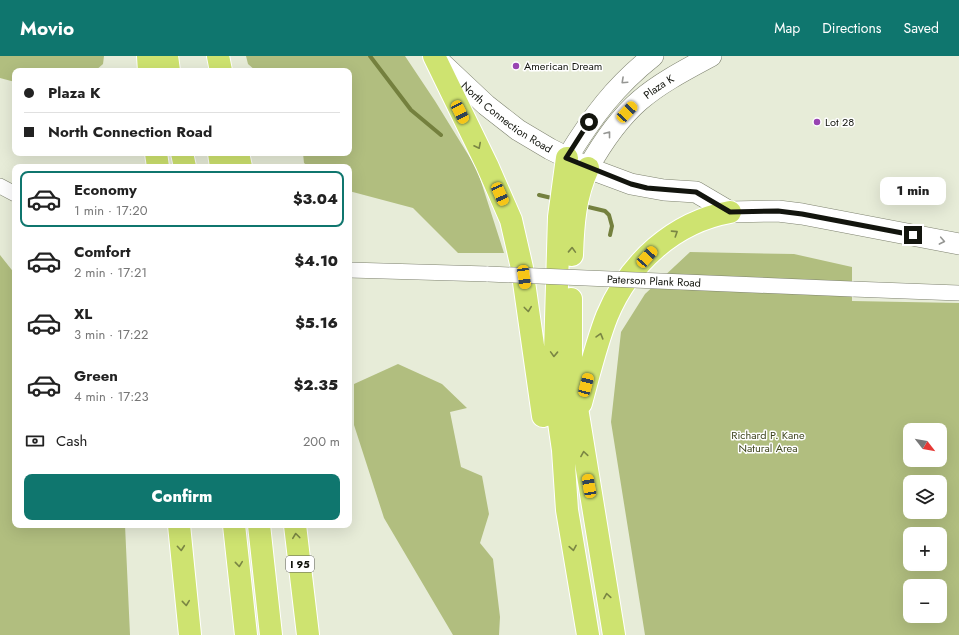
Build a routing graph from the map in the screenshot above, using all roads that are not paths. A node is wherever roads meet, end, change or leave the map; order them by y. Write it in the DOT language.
graph roads {
  1 [pos="148,56"];
  2 [pos="167,56"];
  3 [pos="206,56"];
  4 [pos="218,56"];
  5 [pos="434,56"];
  6 [pos="653,56"];
  7 [pos="711,56"];
  8 [pos="149,68"];
  9 [pos="169,68"];
  10 [pos="208,68"];
  11 [pos="220,68"];
  12 [pos="566,158"];
  13 [pos="588,168"];
  14 [pos="0,186"];
  15 [pos="571,187"];
  16 [pos="12,192"];
  17 [pos="730,212"];
  18 [pos="566,218"];
  19 [pos="959,244"];
  20 [pos="352,270"];
  21 [pos="959,293"];
  22 [pos="578,414"];
  23 [pos="567,510"];
  24 [pos="179,528"];
  25 [pos="234,528"];
  26 [pos="259,528"];
  27 [pos="295,528"];
  28 [pos="190,635"];
  29 [pos="246,635"];
  30 [pos="270,635"];
  31 [pos="308,635"];
  32 [pos="588,635"];
  33 [pos="614,635"];
  1 -- 8 [label="highway"];
  2 -- 9 [label="highway"];
  3 -- 10 [label="highway"];
  4 -- 11 [label="highway"];
  5 -- 12 [label="street, North Connection Road"];
  5 -- 23 [label="highway, one-way"];
  6 -- 12 [label="street, one-way"];
  13 -- 7 [label="street, Plaza K, one-way"];
  12 -- 13 [label="street, North Connection Road"];
  12 -- 15 [label="highway"];
  13 -- 15 [label="highway"];
  13 -- 17 [label="street, North Connection Road"];
  14 -- 16 [label="street"];
  15 -- 18 [label="highway"];
  17 -- 19 [label="street, one-way"];
  22 -- 17 [label="highway, one-way"];
  22 -- 18 [label="highway, one-way"];
  18 -- 23 [label="highway, one-way"];
  20 -- 21 [label="street, Paterson Plank Road, bridge"];
  33 -- 22 [label="highway, one-way"];
  23 -- 32 [label="highway, one-way"];
  24 -- 28 [label="highway, one-way"];
  25 -- 29 [label="highway, one-way"];
  26 -- 30 [label="highway"];
  31 -- 27 [label="highway, I 95, one-way"];
}
